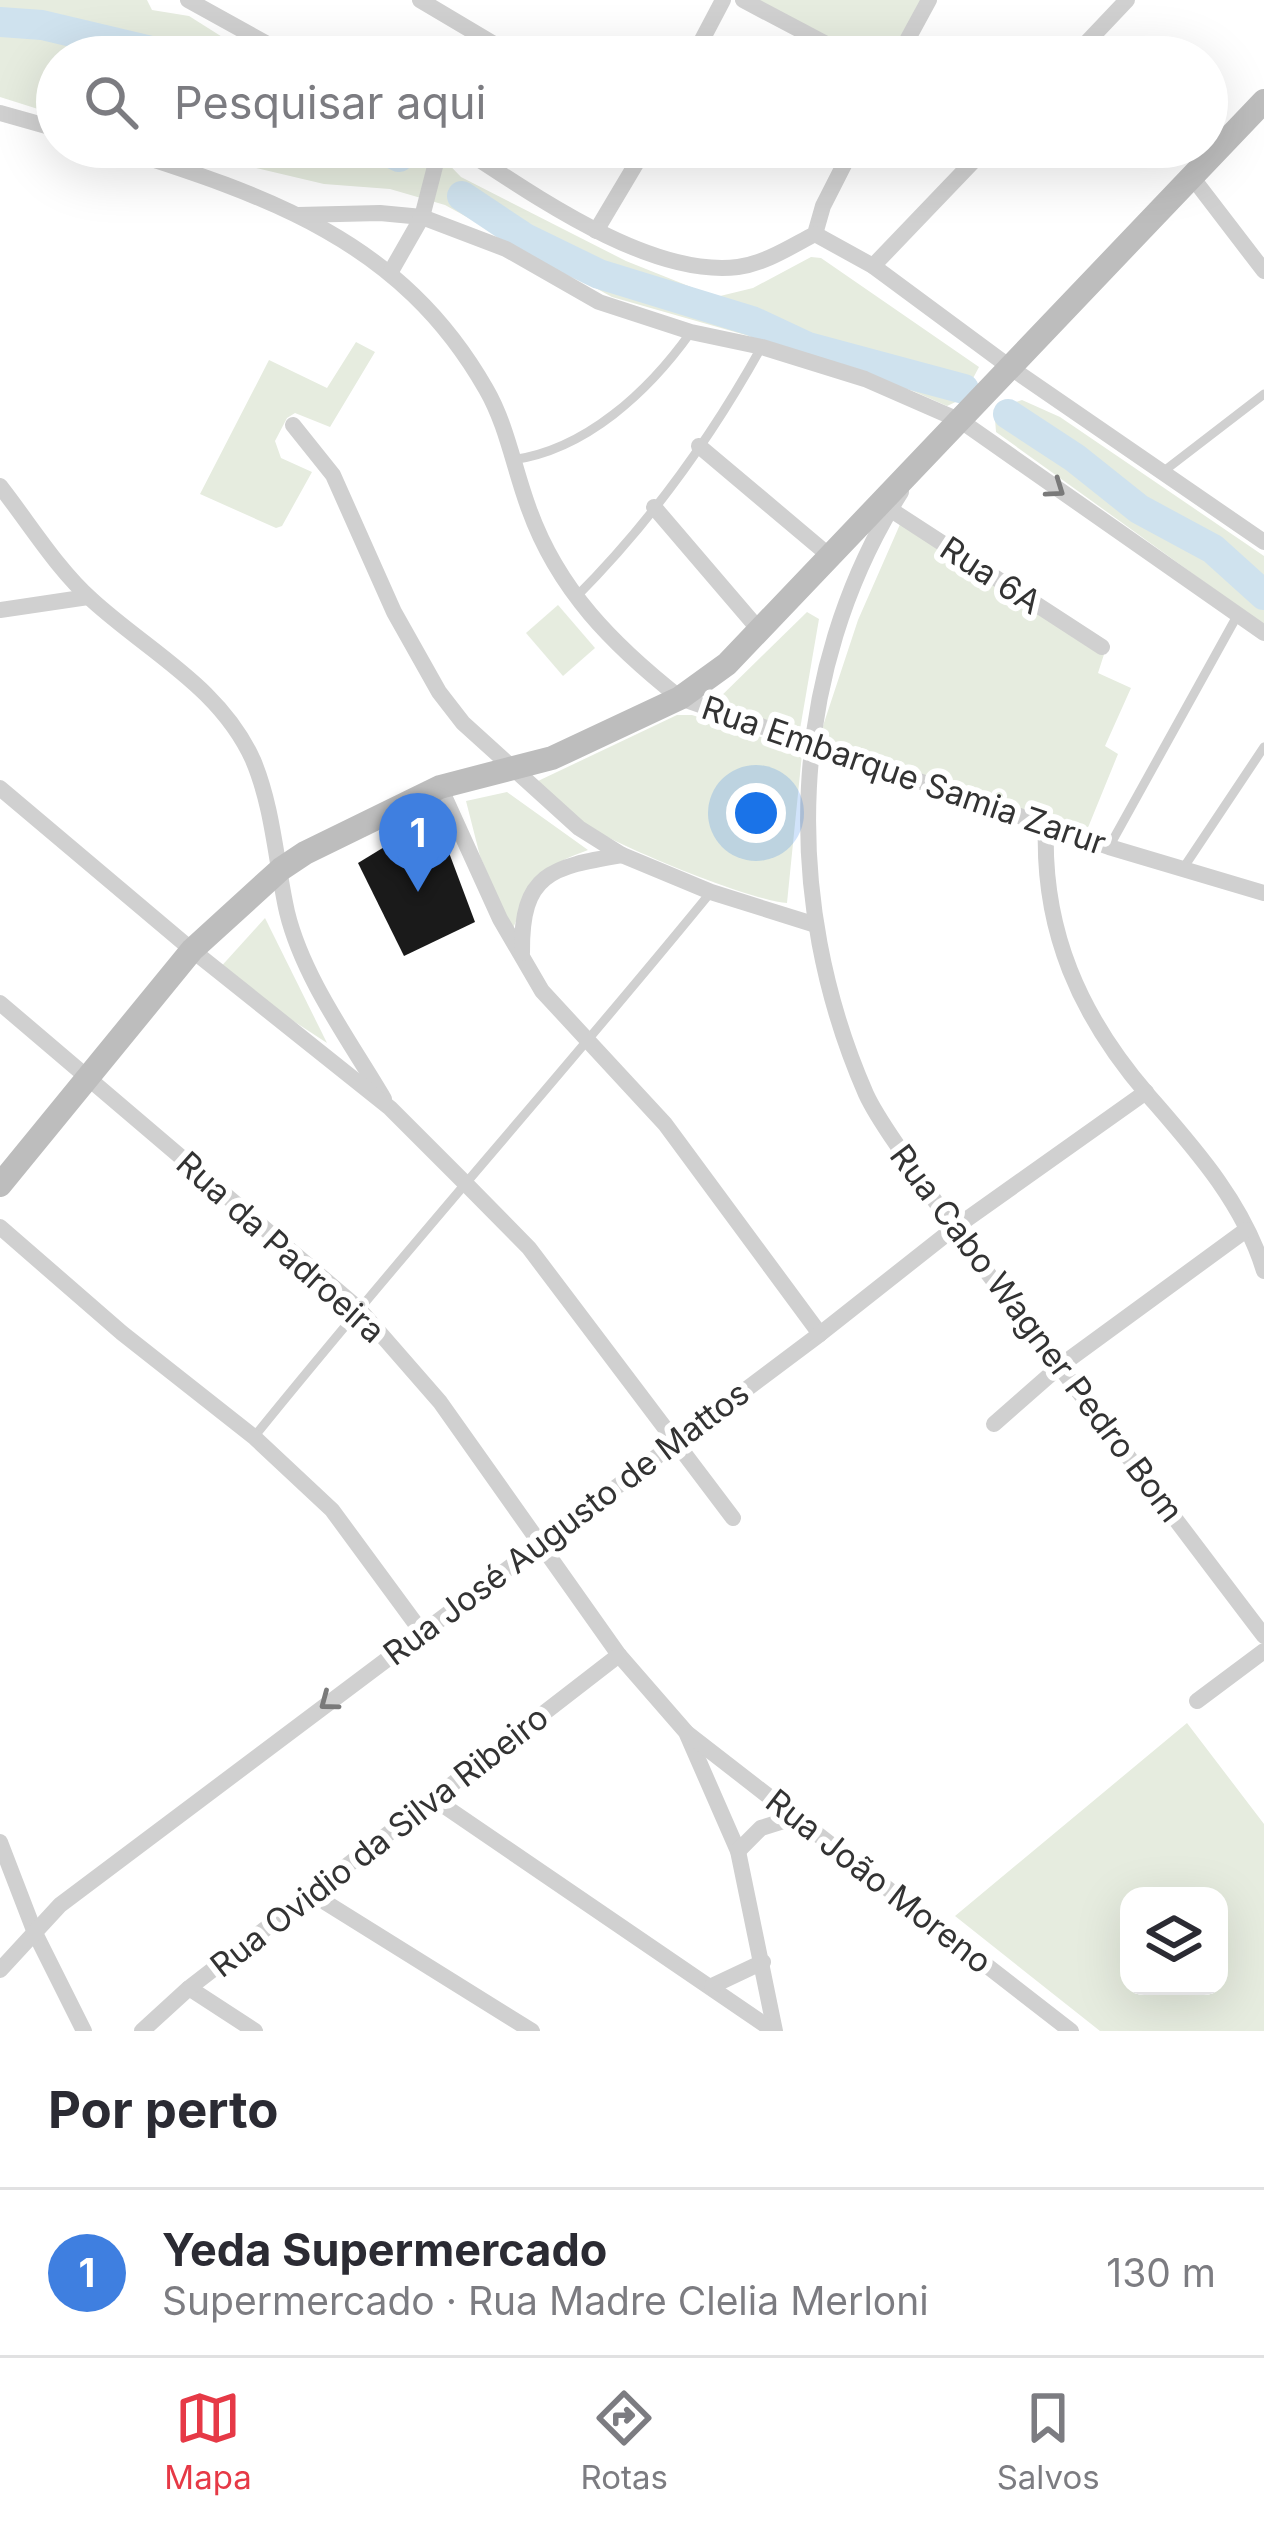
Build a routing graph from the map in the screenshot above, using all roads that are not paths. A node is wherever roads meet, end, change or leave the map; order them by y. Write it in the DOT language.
graph roads {
  1 [pos="188,0"];
  2 [pos="420,0"];
  3 [pos="723,0"];
  4 [pos="743,0"];
  5 [pos="929,0"];
  6 [pos="1127,0"];
  7 [pos="253,36"];
  8 [pos="481,36"];
  9 [pos="704,36"];
  10 [pos="811,36"];
  11 [pos="909,36"];
  12 [pos="1093,36"];
  13 [pos="1264,101"];
  14 [pos="0,113"];
  15 [pos="36,123"];
  16 [pos="1228,139"];
  17 [pos="179,168"];
  18 [pos="435,168"];
  19 [pos="495,168"];
  20 [pos="634,168"];
  21 [pos="842,168"];
  22 [pos="967,168"];
  23 [pos="1201,168"];
  24 [pos="1192,177"];
  25 [pos="294,215"];
  26 [pos="422,217"];
  27 [pos="596,231"];
  28 [pos="814,234"];
  29 [pos="873,266"];
  30 [pos="1264,271"];
  31 [pos="390,273"];
  32 [pos="692,332"];
  33 [pos="762,347"];
  34 [pos="1011,368"];
  35 [pos="1264,394"];
  36 [pos="961,421"];
  37 [pos="293,425"];
  38 [pos="699,446"];
  39 [pos="512,460"];
  40 [pos="1164,471"];
  41 [pos="0,486"];
  42 [pos="654,507"];
  43 [pos="885,507"];
  44 [pos="1264,542"];
  45 [pos="832,558"];
  46 [pos="88,597"];
  47 [pos="575,598"];
  48 [pos="0,610"];
  49 [pos="1238,616"];
  50 [pos="761,632"];
  51 [pos="1264,633"];
  52 [pos="1102,647"];
  53 [pos="680,698"];
  54 [pos="812,746"];
  55 [pos="1264,747"];
  56 [pos="513,770"];
  57 [pos="0,788"];
  58 [pos="440,788"];
  59 [pos="1046,826"];
  60 [pos="1109,847"];
  61 [pos="622,855"];
  62 [pos="1184,866"];
  63 [pos="281,869"];
  64 [pos="711,892"];
  65 [pos="1264,893"];
  66 [pos="816,925"];
  67 [pos="192,950"];
  68 [pos="523,960"];
  69 [pos="0,1003"];
  70 [pos="591,1040"];
  71 [pos="88,1078"];
  72 [pos="1146,1092"];
  73 [pos="390,1108"];
  74 [pos="464,1182"];
  75 [pos="0,1185"];
  76 [pos="0,1227"];
  77 [pos="953,1229"];
  78 [pos="1246,1230"];
  79 [pos="1264,1271"];
  80 [pos="358,1308"];
  81 [pos="820,1334"];
  82 [pos="1060,1366"];
  83 [pos="994,1424"];
  84 [pos="254,1437"];
  85 [pos="676,1442"];
  86 [pos="733,1518"];
  87 [pos="542,1543"];
  88 [pos="421,1631"];
  89 [pos="1264,1636"];
  90 [pos="1264,1651"];
  91 [pos="619,1655"];
  92 [pos="1197,1701"];
  93 [pos="686,1732"];
  94 [pos="434,1799"];
  95 [pos="796,1817"];
  96 [pos="0,1842"];
  97 [pos="738,1851"];
  98 [pos="312,1894"];
  99 [pos="35,1933"];
  100 [pos="763,1962"];
  101 [pos="0,1970"];
  102 [pos="712,1986"];
  103 [pos="189,1988"];
  104 [pos="84,2031"];
  105 [pos="142,2031"];
  106 [pos="254,2031"];
  107 [pos="532,2031"];
  108 [pos="774,2031"];
  109 [pos="1071,2031"];
  1 -- 7 [label="street"];
  2 -- 8 [label="street"];
  3 -- 9 [label="street"];
  4 -- 10 [label="street"];
  5 -- 11 [label="street"];
  6 -- 12 [label="street"];
  13 -- 16 [label="street"];
  14 -- 15 [label="street"];
  17 -- 25 [label="street, Rua Embarque Samia Zarur"];
  18 -- 26 [label="street"];
  19 -- 27 [label="street"];
  20 -- 27 [label="street"];
  21 -- 28 [label="street"];
  22 -- 29 [label="street"];
  23 -- 24 [label="street"];
  24 -- 30 [label="street"];
  24 -- 34 [label="street"];
  25 -- 26 [label="street"];
  25 -- 31 [label="street, Rua Embarque Samia Zarur"];
  26 -- 31 [label="street"];
  26 -- 32 [label="street"];
  27 -- 28 [label="street"];
  28 -- 29 [label="street"];
  29 -- 34 [label="street"];
  31 -- 39 [label="street, Rua Embarque Samia Zarur"];
  32 -- 33 [label="street"];
  32 -- 39 [label="lane"];
  33 -- 36 [label="street"];
  33 -- 38 [label="lane"];
  34 -- 36 [label="street"];
  34 -- 40 [label="street"];
  35 -- 40 [label="lane"];
  36 -- 43 [label="street"];
  36 -- 49 [label="street, one-way"];
  37 -- 56 [label="street"];
  38 -- 42 [label="lane"];
  38 -- 45 [label="street"];
  39 -- 47 [label="street, Rua Embarque Samia Zarur"];
  40 -- 44 [label="street"];
  41 -- 46 [label="street"];
  42 -- 47 [label="lane"];
  42 -- 50 [label="street"];
  43 -- 45 [label="street"];
  43 -- 52 [label="street, Rua 6A"];
  43 -- 54 [label="street, Rua Cabo Wagner Pedro Bom"];
  45 -- 50 [label="street"];
  46 -- 48 [label="street"];
  46 -- 63 [label="street"];
  47 -- 53 [label="street, Rua Embarque Samia Zarur"];
  49 -- 51 [label="street"];
  49 -- 60 [label="lane"];
  50 -- 53 [label="street"];
  53 -- 54 [label="street, Rua Embarque Samia Zarur"];
  53 -- 56 [label="street"];
  54 -- 59 [label="street, Rua Embarque Samia Zarur"];
  54 -- 66 [label="street, Rua Cabo Wagner Pedro Bom"];
  55 -- 62 [label="lane"];
  56 -- 58 [label="street"];
  56 -- 61 [label="street"];
  57 -- 67 [label="street"];
  58 -- 63 [label="street"];
  58 -- 68 [label="street"];
  59 -- 60 [label="street, Rua Embarque Samia Zarur"];
  59 -- 72 [label="street"];
  60 -- 62 [label="street, Rua Embarque Samia Zarur"];
  61 -- 64 [label="street"];
  61 -- 68 [label="street"];
  62 -- 65 [label="street, Rua Embarque Samia Zarur"];
  63 -- 67 [label="street"];
  63 -- 73 [label="street"];
  64 -- 66 [label="street"];
  64 -- 70 [label="lane"];
  66 -- 77 [label="street, Rua Cabo Wagner Pedro Bom"];
  67 -- 71 [label="street"];
  67 -- 73 [label="street"];
  68 -- 70 [label="street"];
  69 -- 71 [label="street, Rua da Padroeira"];
  70 -- 74 [label="lane"];
  70 -- 81 [label="street"];
  71 -- 75 [label="street"];
  71 -- 80 [label="street, Rua da Padroeira"];
  72 -- 77 [label="street, Rua José Augusto de Mattos"];
  72 -- 78 [label="street"];
  73 -- 74 [label="street"];
  74 -- 80 [label="lane"];
  74 -- 85 [label="street"];
  76 -- 84 [label="street"];
  77 -- 81 [label="street, Rua José Augusto de Mattos"];
  77 -- 82 [label="street, Rua Cabo Wagner Pedro Bom"];
  78 -- 79 [label="street"];
  78 -- 82 [label="street"];
  80 -- 84 [label="lane"];
  80 -- 87 [label="street, Rua da Padroeira"];
  81 -- 85 [label="street, Rua José Augusto de Mattos"];
  82 -- 83 [label="street"];
  82 -- 89 [label="street, Rua Cabo Wagner Pedro Bom"];
  84 -- 88 [label="street"];
  85 -- 86 [label="street"];
  85 -- 87 [label="street, Rua José Augusto de Mattos"];
  87 -- 88 [label="street, Rua José Augusto de Mattos"];
  87 -- 91 [label="street, Rua da Padroeira"];
  88 -- 99 [label="street, Rua José Augusto de Mattos, one-way"];
  90 -- 92 [label="street"];
  91 -- 93 [label="street, Rua da Padroeira"];
  91 -- 94 [label="street, Rua Ovidio da Silva Ribeiro"];
  93 -- 95 [label="street, Rua João Moreno"];
  93 -- 97 [label="street, Rua da Padroeira"];
  94 -- 98 [label="street, Rua Ovidio da Silva Ribeiro"];
  94 -- 102 [label="street"];
  95 -- 97 [label="street"];
  95 -- 109 [label="street, Rua João Moreno"];
  96 -- 99 [label="street"];
  97 -- 100 [label="street, Rua da Padroeira"];
  98 -- 103 [label="street, Rua Ovidio da Silva Ribeiro"];
  98 -- 107 [label="street"];
  99 -- 101 [label="street, Rua José Augusto de Mattos"];
  99 -- 104 [label="street"];
  100 -- 102 [label="street"];
  100 -- 108 [label="street, Rua da Padroeira"];
  102 -- 108 [label="street"];
  103 -- 105 [label="street, Rua Ovidio da Silva Ribeiro"];
  103 -- 106 [label="street"];
}
